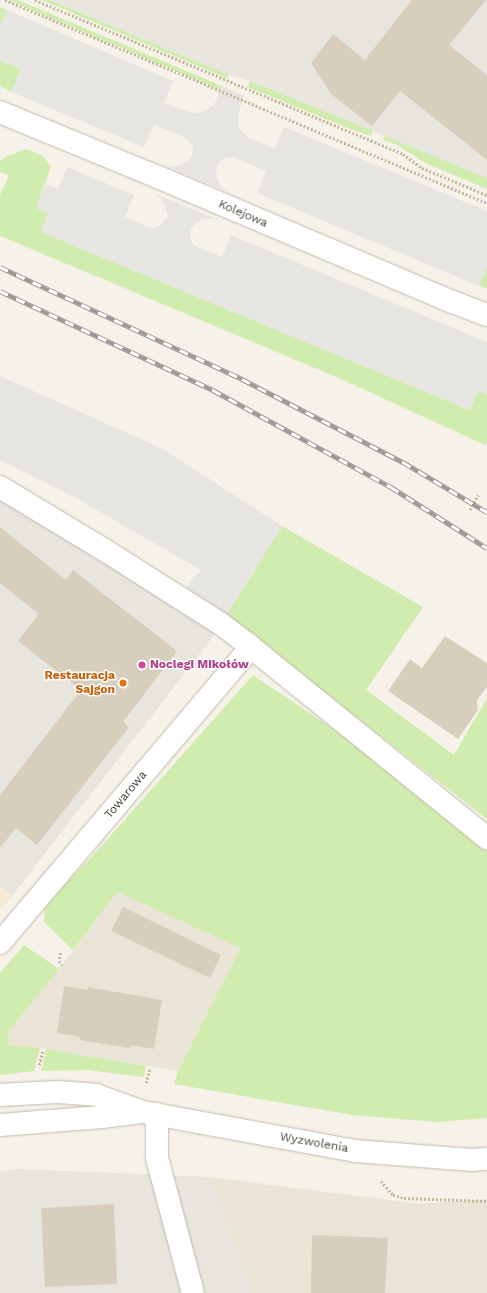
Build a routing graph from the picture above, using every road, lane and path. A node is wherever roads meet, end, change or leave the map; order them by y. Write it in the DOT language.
graph roads {
  1 [pos="5,0"];
  2 [pos="35,0"];
  3 [pos="0,112"];
  4 [pos="487,195"];
  5 [pos="487,204"];
  6 [pos="487,315"];
  7 [pos="0,487"];
  8 [pos="478,495"];
  9 [pos="470,510"];
  10 [pos="251,647"];
  11 [pos="487,838"];
  12 [pos="6,936"];
  13 [pos="61,953"];
  14 [pos="62,966"];
  15 [pos="43,1048"];
  16 [pos="150,1066"];
  17 [pos="38,1069"];
  18 [pos="146,1082"];
  19 [pos="0,1095"];
  20 [pos="150,1113"];
  21 [pos="0,1125"];
  22 [pos="355,1151"];
  23 [pos="487,1159"];
  24 [pos="487,1201"];
  25 [pos="193,1293"];
  1 -- 5 [label="path"];
  2 -- 4 [label="path"];
  3 -- 6 [label="street, Kolejowa"];
  7 -- 10 [label="street"];
  8 -- 9 [label="path"];
  10 -- 11 [label="street"];
  10 -- 12 [label="street, Towarowa"];
  13 -- 14 [label="path"];
  15 -- 17 [label="path"];
  16 -- 18 [label="path"];
  19 -- 20 [label="street, Wyzwolenia"];
  20 -- 21 [label="street, Wyzwolenia"];
  20 -- 22 [label="street, Wyzwolenia"];
  20 -- 25 [label="street"];
  22 -- 23 [label="street, Wyzwolenia"];
  22 -- 24 [label="path"];
}
